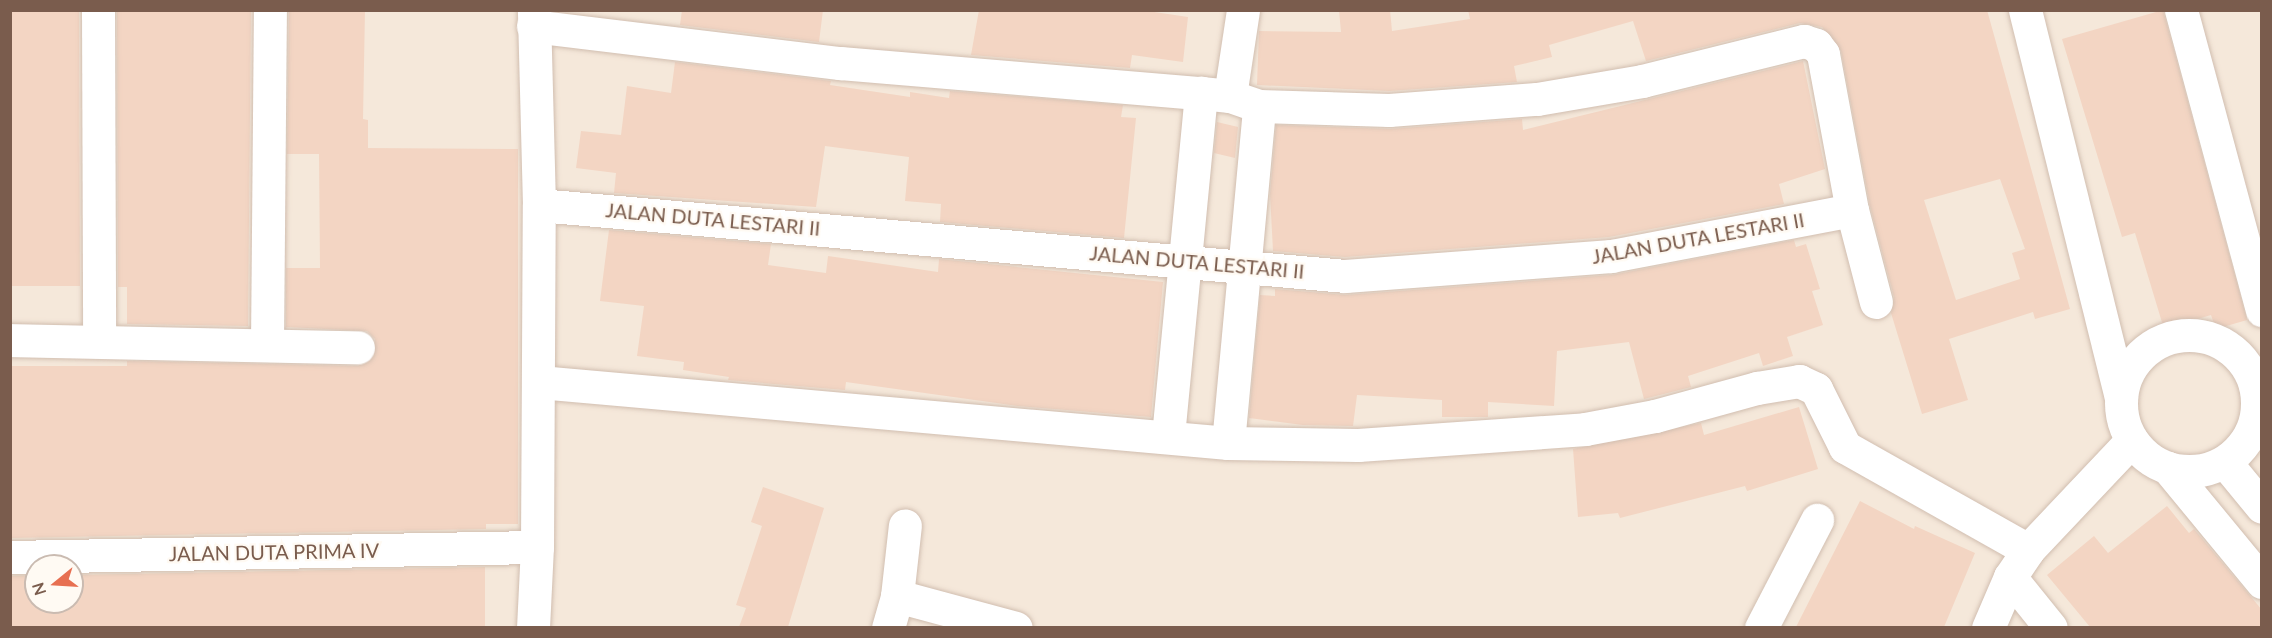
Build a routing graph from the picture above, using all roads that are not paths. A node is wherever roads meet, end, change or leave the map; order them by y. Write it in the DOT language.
graph roads {
  1 [pos="98,10"];
  2 [pos="270,10"];
  3 [pos="1243,10"];
  4 [pos="2025,10"];
  5 [pos="2181,10"];
  6 [pos="533,18"];
  7 [pos="1230,99"];
  8 [pos="539,205"];
  9 [pos="1852,210"];
  10 [pos="1187,261"];
  11 [pos="1247,267"];
  12 [pos="1876,302"];
  13 [pos="2262,310"];
  14 [pos="10,340"];
  15 [pos="99,340"];
  16 [pos="267,345"];
  17 [pos="358,346"];
  18 [pos="539,382"];
  19 [pos="2258,384"];
  20 [pos="2121,397"];
  21 [pos="1168,436"];
  22 [pos="2132,440"];
  23 [pos="1228,443"];
  24 [pos="2225,462"];
  25 [pos="2168,468"];
  26 [pos="2262,507"];
  27 [pos="1816,520"];
  28 [pos="905,525"];
  29 [pos="537,547"];
  30 [pos="2028,550"];
  31 [pos="10,557"];
  32 [pos="2010,577"];
  33 [pos="2262,582"];
  34 [pos="897,596"];
  35 [pos="533,627"];
  36 [pos="888,627"];
  37 [pos="1016,627"];
  38 [pos="1761,627"];
  39 [pos="1988,627"];
  40 [pos="2051,627"];
  1 -- 15 [label="street"];
  2 -- 16 [label="street"];
  3 -- 7 [label="street"];
  4 -- 20 [label="street"];
  5 -- 13 [label="street"];
  6 -- 7 [label="street"];
  6 -- 8 [label="street"];
  7 -- 9 [label="street"];
  7 -- 10 [label="street"];
  7 -- 11 [label="street"];
  8 -- 10 [label="street, JALAN DUTA LESTARI II"];
  8 -- 18 [label="street"];
  9 -- 11 [label="street, JALAN DUTA LESTARI II"];
  9 -- 12 [label="street"];
  10 -- 11 [label="street, JALAN DUTA LESTARI II"];
  10 -- 21 [label="street"];
  11 -- 23 [label="street"];
  14 -- 15 [label="street"];
  15 -- 16 [label="street"];
  16 -- 17 [label="street"];
  18 -- 21 [label="street"];
  18 -- 29 [label="street"];
  19 -- 20 [label="street"];
  19 -- 24 [label="street"];
  20 -- 22 [label="street"];
  21 -- 23 [label="street"];
  22 -- 25 [label="street"];
  22 -- 30 [label="street"];
  23 -- 30 [label="street"];
  24 -- 25 [label="street"];
  24 -- 26 [label="street"];
  25 -- 33 [label="street"];
  27 -- 38 [label="street"];
  28 -- 34 [label="street"];
  29 -- 31 [label="street, JALAN DUTA PRIMA IV"];
  29 -- 35 [label="street"];
  30 -- 32 [label="street"];
  32 -- 39 [label="street"];
  32 -- 40 [label="street"];
  34 -- 36 [label="street"];
  34 -- 37 [label="street"];
}
